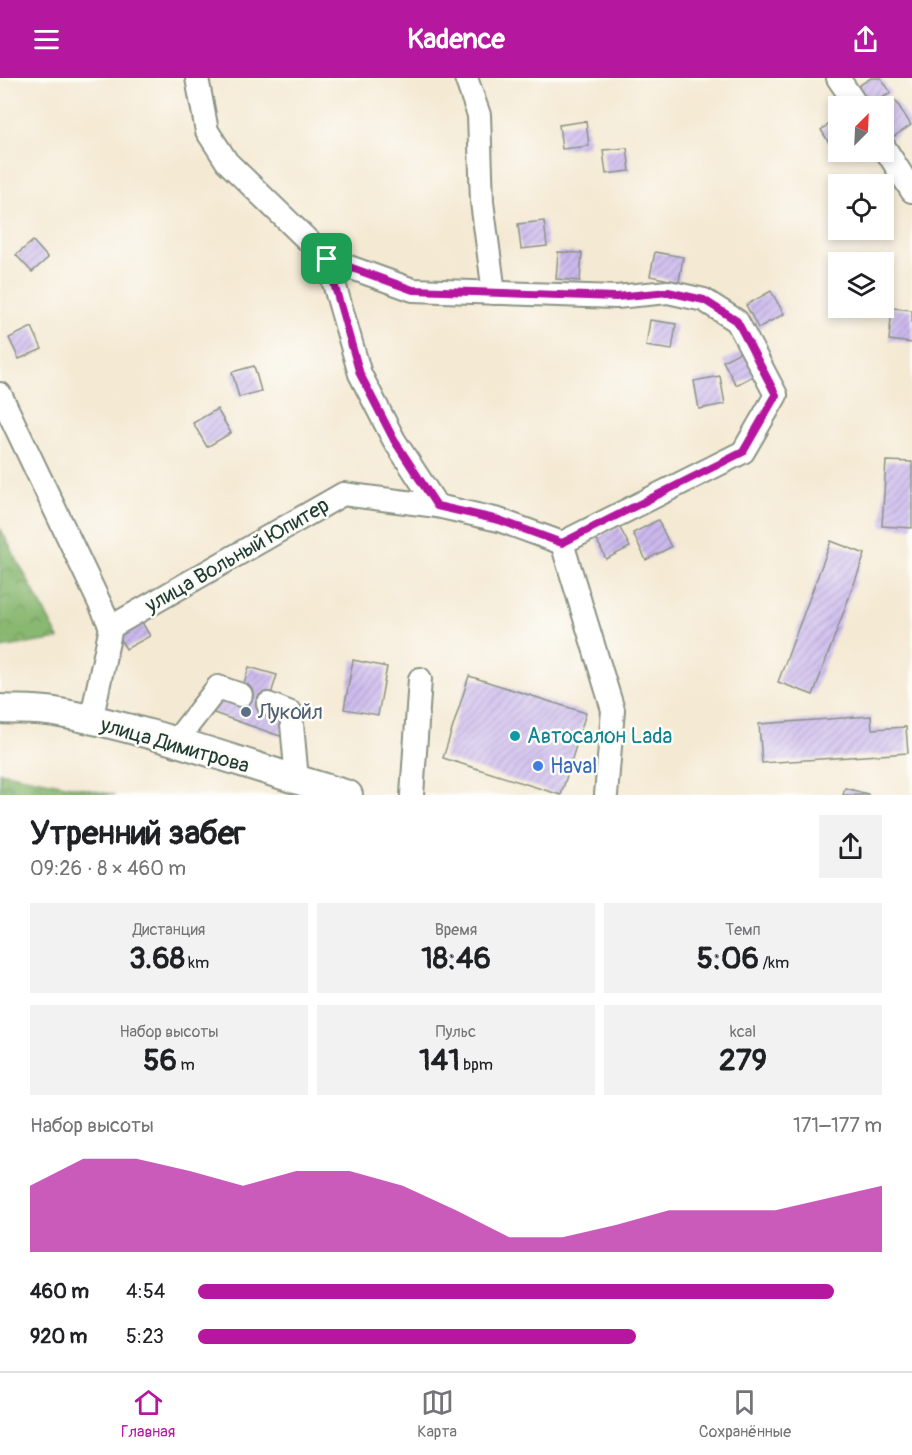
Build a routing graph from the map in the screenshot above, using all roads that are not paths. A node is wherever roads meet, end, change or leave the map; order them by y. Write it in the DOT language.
graph roads {
  1 [pos="197,78"];
  2 [pos="466,78"];
  3 [pos="838,78"];
  4 [pos="850,96"];
  5 [pos="894,162"];
  6 [pos="912,191"];
  7 [pos="327,259"];
  8 [pos="494,293"];
  9 [pos="0,394"];
  10 [pos="437,506"];
  11 [pos="562,543"];
  12 [pos="111,627"];
  13 [pos="420,679"];
  14 [pos="241,695"];
  15 [pos="268,704"];
  16 [pos="0,710"];
  17 [pos="91,721"];
  18 [pos="175,742"];
  19 [pos="297,780"];
  20 [pos="348,795"];
  21 [pos="412,795"];
  22 [pos="606,795"];
  1 -- 7 [label="street"];
  2 -- 8 [label="street"];
  3 -- 4 [label="street"];
  5 -- 6 [label="street"];
  7 -- 8 [label="street"];
  7 -- 10 [label="street"];
  8 -- 11 [label="street"];
  9 -- 12 [label="street"];
  10 -- 11 [label="street, улица Вольный Юпитер"];
  10 -- 12 [label="street, улица Вольный Юпитер"];
  11 -- 22 [label="street"];
  12 -- 17 [label="street"];
  13 -- 21 [label="street"];
  14 -- 18 [label="street"];
  15 -- 19 [label="street"];
  16 -- 17 [label="main road, улица Димитрова"];
  17 -- 18 [label="main road, улица Димитрова"];
  18 -- 19 [label="main road, улица Димитрова"];
  19 -- 20 [label="main road, улица Димитрова"];
}
